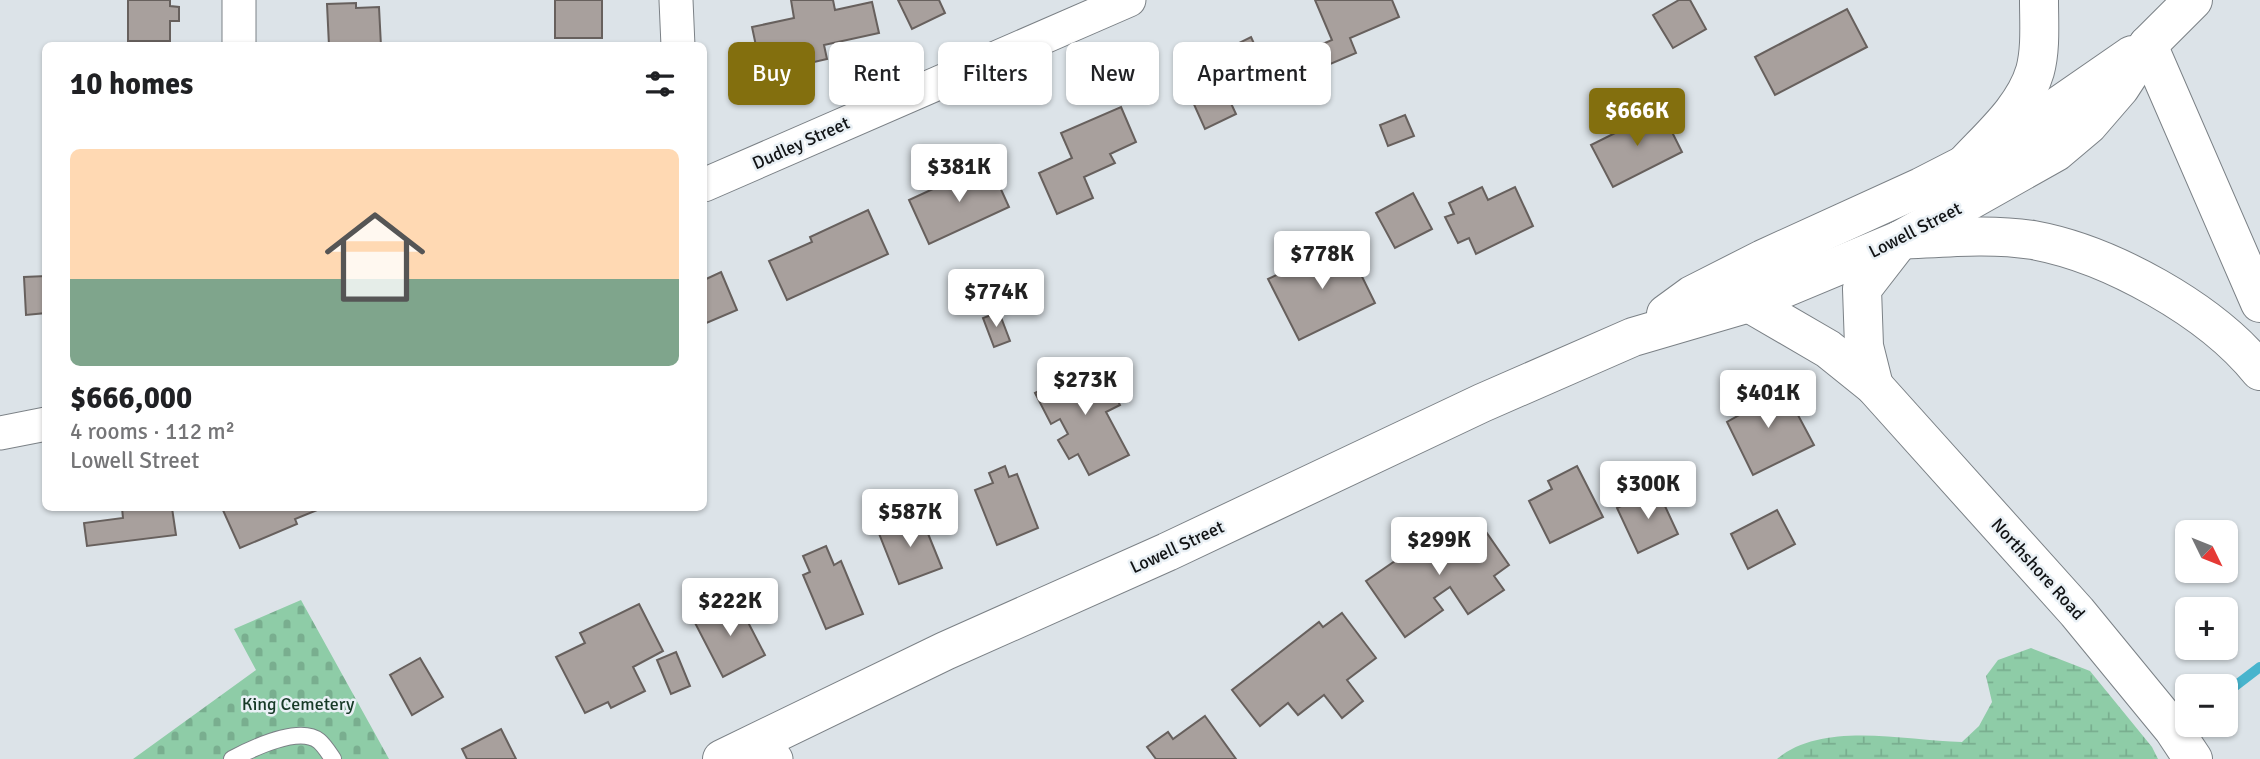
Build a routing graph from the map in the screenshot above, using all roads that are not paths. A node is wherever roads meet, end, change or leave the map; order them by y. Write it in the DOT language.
graph roads {
  1 [pos="239,0"];
  2 [pos="676,0"];
  3 [pos="2039,0"];
  4 [pos="2193,0"];
  5 [pos="1113,4"];
  6 [pos="239,42"];
  7 [pos="677,42"];
  8 [pos="2148,45"];
  9 [pos="1966,163"];
  10 [pos="707,184"];
  11 [pos="1900,240"];
  12 [pos="1749,303"];
  13 [pos="2260,303"];
  14 [pos="1633,337"];
  15 [pos="2260,371"];
  16 [pos="1874,386"];
  17 [pos="42,425"];
  18 [pos="0,433"];
  19 [pos="768,749"];
  20 [pos="232,759"];
  21 [pos="333,759"];
  22 [pos="722,759"];
  23 [pos="2193,759"];
  1 -- 6 [label="street"];
  2 -- 7 [label="street"];
  3 -- 9 [label="main road"];
  4 -- 8 [label="main road, Lowell Street"];
  5 -- 10 [label="street, Dudley Street"];
  8 -- 9 [label="main road, Lowell Street"];
  8 -- 11 [label="main road, Lowell Street"];
  8 -- 13 [label="main road"];
  9 -- 14 [label="main road, Lowell Street"];
  11 -- 12 [label="main road, Lowell Street"];
  11 -- 15 [label="main road"];
  11 -- 16 [label="main road, Northshore Road"];
  12 -- 14 [label="main road, Lowell Street"];
  12 -- 16 [label="main road, Northshore Road"];
  14 -- 19 [label="main road, Lowell Street"];
  16 -- 23 [label="main road, Northshore Road"];
  17 -- 18 [label="street"];
  19 -- 22 [label="main road, Lowell Street"];
  20 -- 21 [label="lane"];
}
